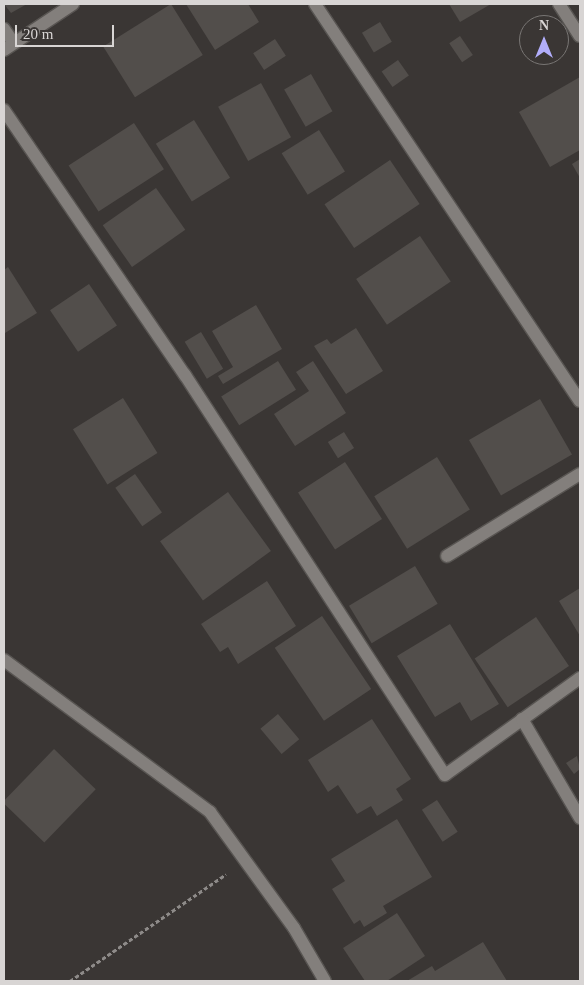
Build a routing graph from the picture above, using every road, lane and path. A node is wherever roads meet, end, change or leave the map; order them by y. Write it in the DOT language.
graph roads {
  1 [pos="72,4"];
  2 [pos="315,4"];
  3 [pos="559,4"];
  4 [pos="4,29"];
  5 [pos="580,36"];
  6 [pos="8,46"];
  7 [pos="4,110"];
  8 [pos="580,400"];
  9 [pos="580,474"];
  10 [pos="447,556"];
  11 [pos="4,660"];
  12 [pos="580,678"];
  13 [pos="522,719"];
  14 [pos="580,818"];
  15 [pos="245,861"];
  16 [pos="70,981"];
  17 [pos="325,981"];
  1 -- 6 [label="street"];
  2 -- 8 [label="street"];
  3 -- 5 [label="street"];
  4 -- 6 [label="street"];
  7 -- 13 [label="street"];
  9 -- 10 [label="street"];
  11 -- 15 [label="street"];
  12 -- 13 [label="street"];
  13 -- 14 [label="street"];
  15 -- 16 [label="path"];
  15 -- 17 [label="street"];
}
